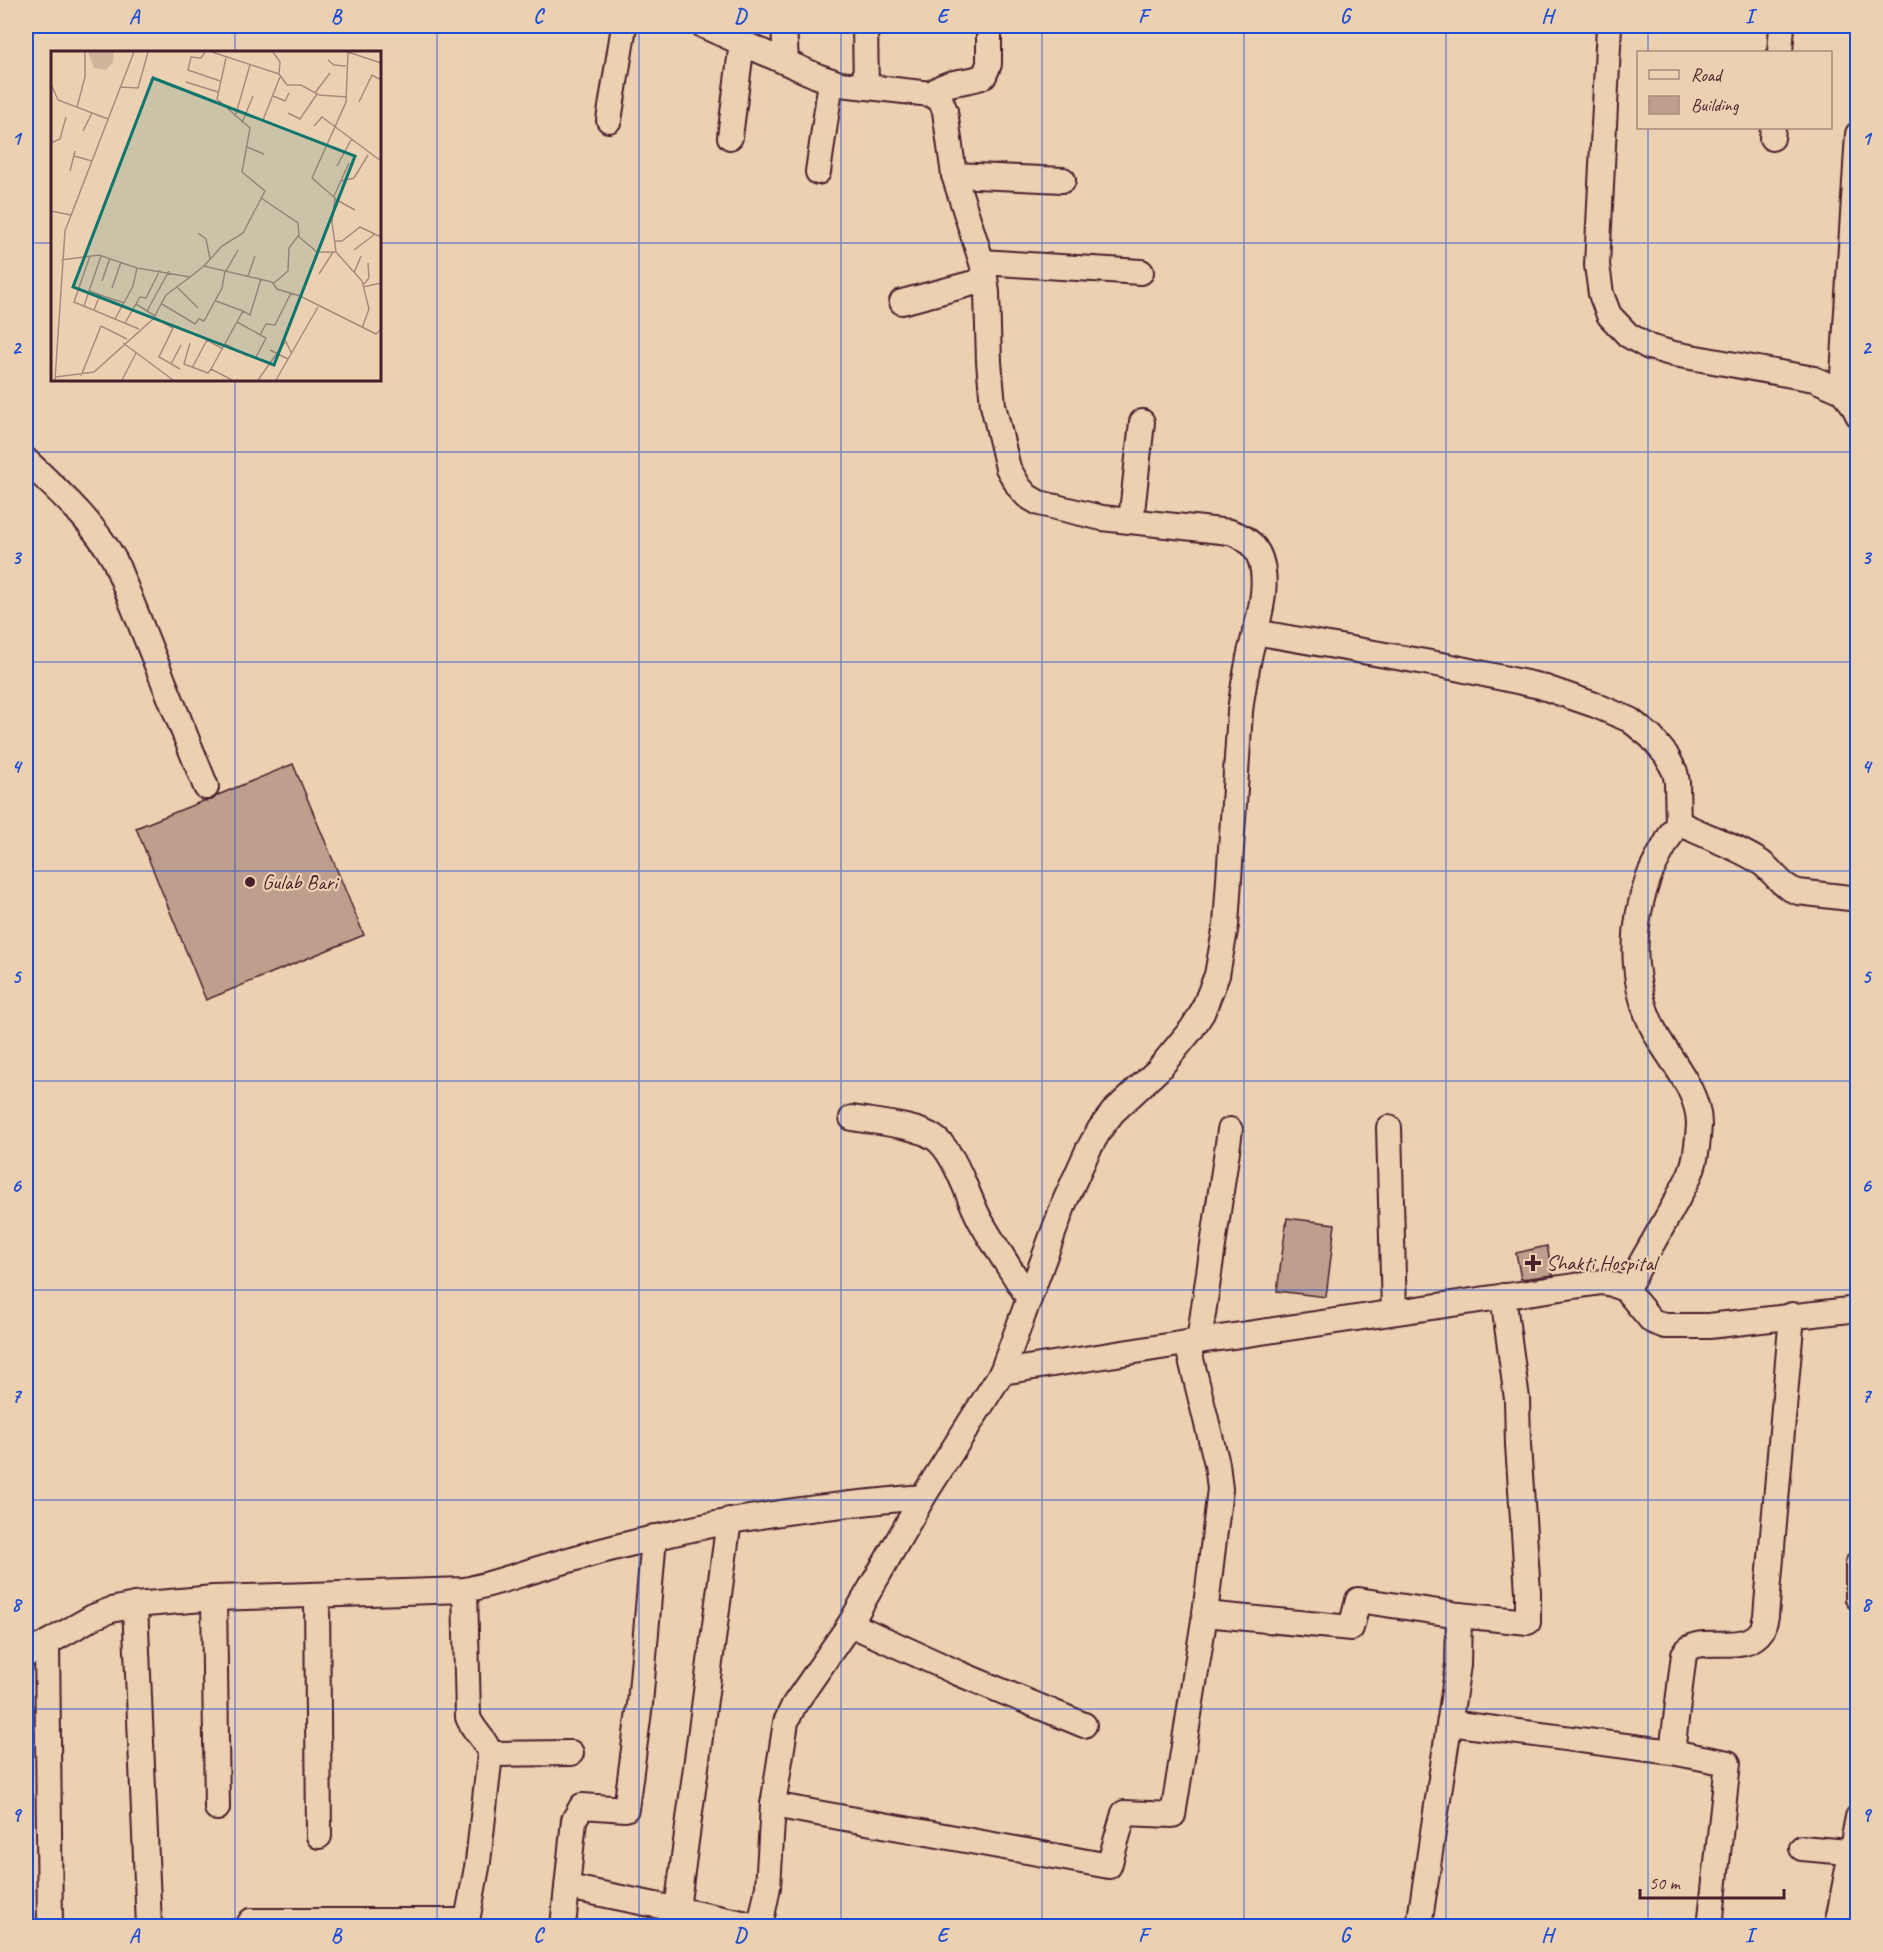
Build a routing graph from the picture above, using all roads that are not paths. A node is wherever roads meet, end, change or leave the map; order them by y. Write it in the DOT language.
graph roads {
  1 [pos="624,26"];
  2 [pos="704,26"];
  3 [pos="784,26"];
  4 [pos="866,26"];
  5 [pos="989,26"];
  6 [pos="1609,26"];
  7 [pos="1782,26"];
  8 [pos="742,42"];
  9 [pos="1780,51"];
  10 [pos="786,62"];
  11 [pos="831,81"];
  12 [pos="866,87"];
  13 [pos="931,94"];
  14 [pos="609,120"];
  15 [pos="1857,134"];
  16 [pos="730,137"];
  17 [pos="818,172"];
  18 [pos="954,175"];
  19 [pos="1063,180"];
  20 [pos="1854,242"];
  21 [pos="984,271"];
  22 [pos="1141,272"];
  23 [pos="902,302"];
  24 [pos="1842,391"];
  25 [pos="1857,415"];
  26 [pos="1142,422"];
  27 [pos="26,460"];
  28 [pos="1131,521"];
  29 [pos="1256,632"];
  30 [pos="206,787"];
  31 [pos="1677,826"];
  32 [pos="1857,899"];
  33 [pos="852,1118"];
  34 [pos="1389,1128"];
  35 [pos="1230,1130"];
  36 [pos="1626,1290"];
  37 [pos="1503,1296"];
  38 [pos="1029,1299"];
  39 [pos="1857,1309"];
  40 [pos="1394,1312"];
  41 [pos="1792,1315"];
  42 [pos="1193,1342"];
  43 [pos="1002,1372"];
  44 [pos="923,1497"];
  45 [pos="729,1520"];
  46 [pos="654,1538"];
  47 [pos="1857,1564"];
  48 [pos="465,1590"];
  49 [pos="317,1596"];
  50 [pos="214,1598"];
  51 [pos="1857,1598"];
  52 [pos="135,1605"];
  53 [pos="1205,1614"];
  54 [pos="1459,1615"];
  55 [pos="850,1624"];
  56 [pos="47,1643"];
  57 [pos="26,1655"];
  58 [pos="1450,1723"];
  59 [pos="1084,1725"];
  60 [pos="1672,1752"];
  61 [pos="490,1754"];
  62 [pos="571,1754"];
  63 [pos="773,1806"];
  64 [pos="217,1808"];
  65 [pos="1857,1817"];
  66 [pos="319,1836"];
  67 [pos="1802,1848"];
  68 [pos="1854,1853"];
  69 [pos="568,1887"];
  70 [pos="677,1909"];
  71 [pos="467,1924"];
  72 [pos="50,1926"];
  73 [pos="149,1926"];
  74 [pos="248,1926"];
  75 [pos="563,1926"];
  76 [pos="759,1926"];
  77 [pos="1419,1926"];
  78 [pos="1710,1926"];
  79 [pos="1837,1926"];
  1 -- 14 [label="street"];
  2 -- 8 [label="street"];
  3 -- 10 [label="street"];
  4 -- 12 [label="street"];
  5 -- 13 [label="street"];
  6 -- 24 [label="street"];
  7 -- 9 [label="street"];
  8 -- 10 [label="street"];
  8 -- 16 [label="street"];
  10 -- 11 [label="street"];
  11 -- 12 [label="street"];
  11 -- 17 [label="street"];
  12 -- 13 [label="street"];
  13 -- 18 [label="street"];
  15 -- 20 [label="street"];
  18 -- 19 [label="street"];
  18 -- 21 [label="street"];
  20 -- 24 [label="street"];
  21 -- 22 [label="street"];
  21 -- 23 [label="street"];
  21 -- 28 [label="street"];
  24 -- 25 [label="street"];
  26 -- 28 [label="street"];
  27 -- 30 [label="street"];
  28 -- 29 [label="street"];
  29 -- 31 [label="street"];
  29 -- 38 [label="street"];
  31 -- 32 [label="street"];
  31 -- 36 [label="street"];
  33 -- 38 [label="street"];
  34 -- 40 [label="street"];
  35 -- 42 [label="street"];
  36 -- 37 [label="street"];
  36 -- 41 [label="street"];
  37 -- 40 [label="street"];
  37 -- 54 [label="street"];
  38 -- 43 [label="street"];
  39 -- 41 [label="street"];
  40 -- 42 [label="street"];
  41 -- 60 [label="street"];
  42 -- 43 [label="street"];
  42 -- 53 [label="street"];
  43 -- 44 [label="street"];
  44 -- 45 [label="street"];
  44 -- 55 [label="street"];
  45 -- 46 [label="street"];
  45 -- 70 [label="street"];
  46 -- 48 [label="street"];
  46 -- 69 [label="street"];
  47 -- 51 [label="street"];
  48 -- 49 [label="street"];
  48 -- 61 [label="street"];
  49 -- 50 [label="street"];
  49 -- 66 [label="street"];
  50 -- 52 [label="street"];
  50 -- 64 [label="street"];
  52 -- 56 [label="street"];
  52 -- 73 [label="street"];
  53 -- 54 [label="street"];
  53 -- 63 [label="street"];
  54 -- 58 [label="street"];
  55 -- 59 [label="street"];
  55 -- 63 [label="street"];
  56 -- 57 [label="street"];
  56 -- 72 [label="street"];
  58 -- 60 [label="street"];
  58 -- 77 [label="street"];
  60 -- 78 [label="street"];
  61 -- 62 [label="street"];
  61 -- 71 [label="street"];
  63 -- 76 [label="street"];
  65 -- 68 [label="street"];
  67 -- 68 [label="street"];
  68 -- 79 [label="street"];
  69 -- 70 [label="street"];
  69 -- 75 [label="street"];
  70 -- 76 [label="street"];
  71 -- 74 [label="street"];
}
